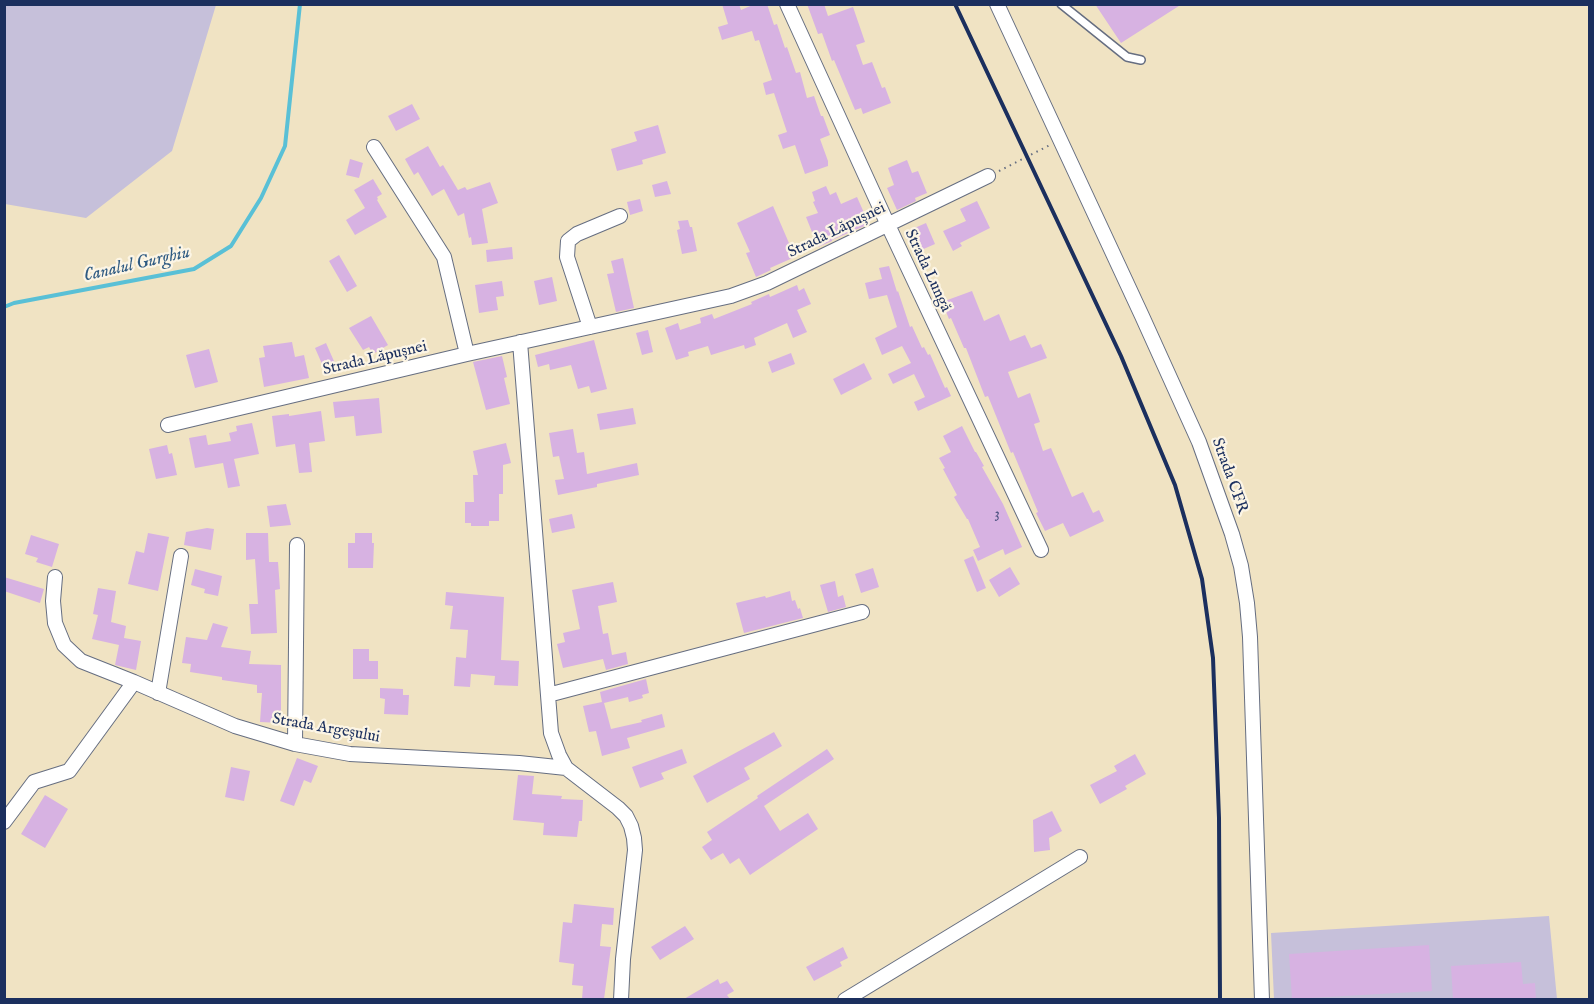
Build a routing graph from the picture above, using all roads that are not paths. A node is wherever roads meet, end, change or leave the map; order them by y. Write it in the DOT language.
graph roads {
  1 [pos="787,4"];
  2 [pos="997,4"];
  3 [pos="1061,4"];
  4 [pos="1141,60"];
  5 [pos="374,147"];
  6 [pos="988,176"];
  7 [pos="620,216"];
  8 [pos="888,225"];
  9 [pos="590,327"];
  10 [pos="520,342"];
  11 [pos="467,354"];
  12 [pos="168,425"];
  13 [pos="297,545"];
  14 [pos="1041,549"];
  15 [pos="181,556"];
  16 [pos="55,577"];
  17 [pos="862,612"];
  18 [pos="134,682"];
  19 [pos="158,693"];
  20 [pos="548,695"];
  21 [pos="295,744"];
  22 [pos="566,768"];
  23 [pos="4,822"];
  24 [pos="1080,857"];
  25 [pos="621,999"];
  26 [pos="845,999"];
  27 [pos="1262,999"];
  1 -- 8 [label="street, Strada Lungă"];
  2 -- 27 [label="street, Strada CFR"];
  3 -- 4 [label="lane"];
  5 -- 11 [label="street"];
  6 -- 8 [label="street, Strada Lăpușnei"];
  7 -- 9 [label="street"];
  8 -- 9 [label="street, Strada Lăpușnei"];
  8 -- 14 [label="street, Strada Lungă"];
  9 -- 10 [label="street, Strada Lăpușnei"];
  10 -- 11 [label="street, Strada Lăpușnei"];
  10 -- 20 [label="street"];
  11 -- 12 [label="street, Strada Lăpușnei"];
  13 -- 21 [label="street"];
  15 -- 19 [label="street"];
  16 -- 18 [label="street, Strada Argeșului"];
  17 -- 20 [label="street"];
  18 -- 19 [label="street, Strada Argeșului"];
  18 -- 23 [label="street"];
  19 -- 21 [label="street, Strada Argeșului"];
  20 -- 22 [label="street"];
  21 -- 22 [label="street, Strada Argeșului"];
  22 -- 25 [label="street"];
  24 -- 26 [label="street"];
}
